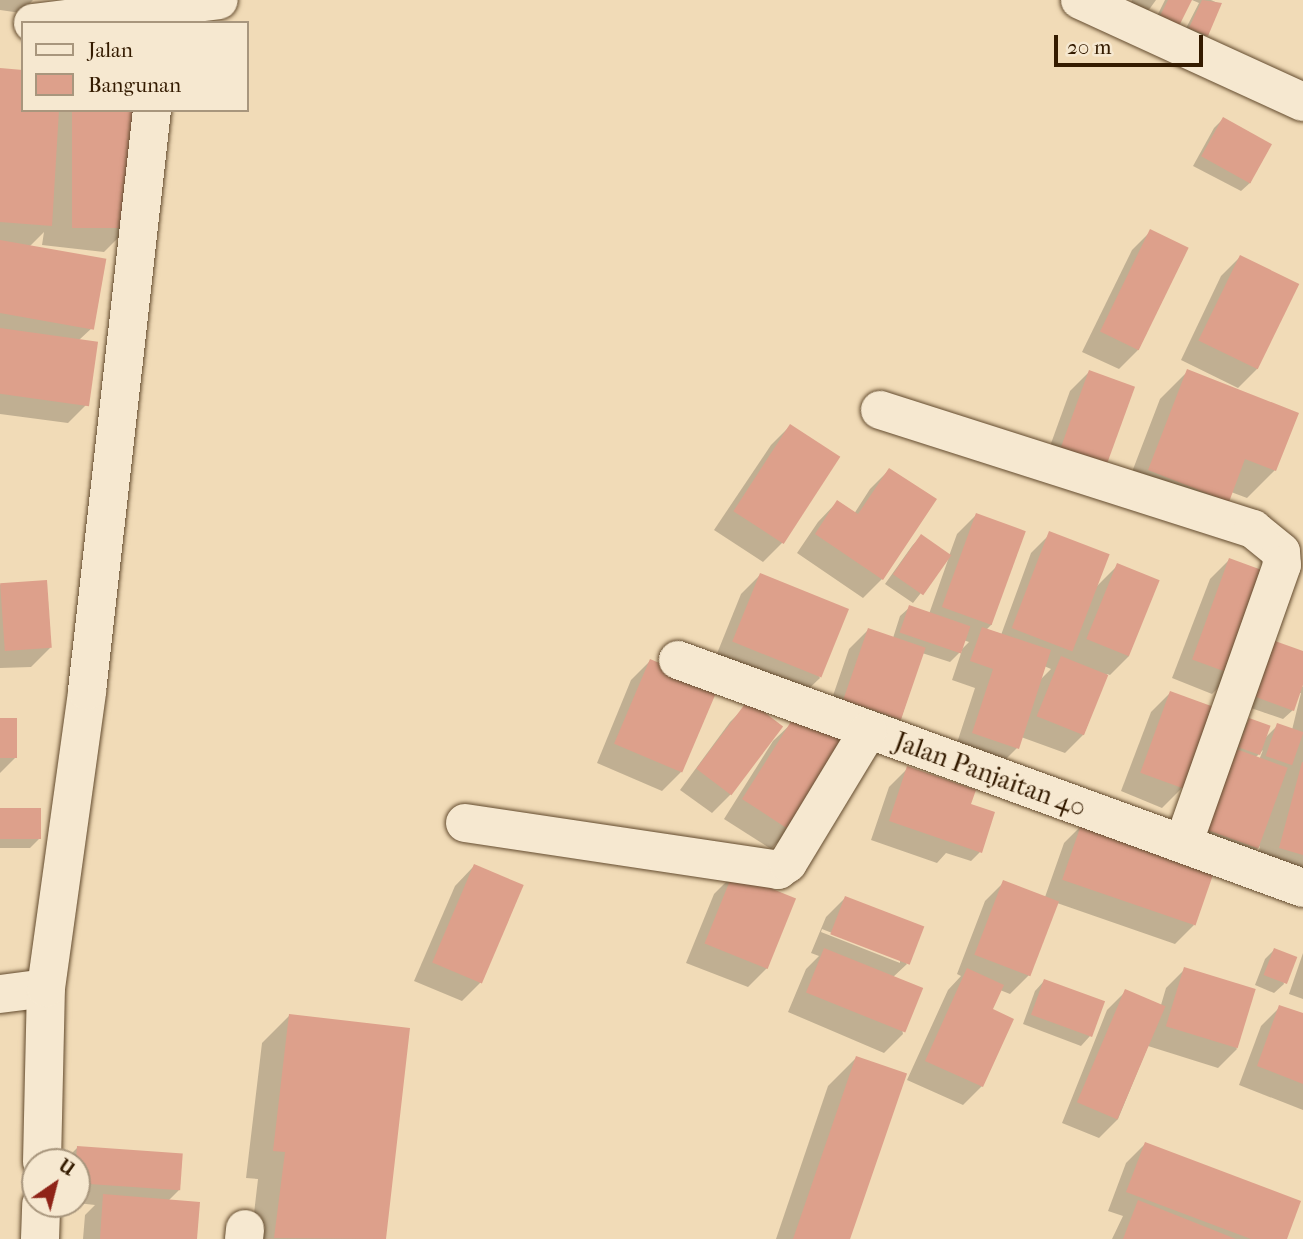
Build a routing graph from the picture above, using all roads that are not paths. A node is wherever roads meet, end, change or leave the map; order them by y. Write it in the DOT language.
graph roads {
  1 [pos="219,0"];
  2 [pos="1080,0"];
  3 [pos="163,15"];
  4 [pos="66,21"];
  5 [pos="21,24"];
  6 [pos="0,27"];
  7 [pos="1303,102"];
  8 [pos="152,112"];
  9 [pos="880,410"];
  10 [pos="1288,599"];
  11 [pos="678,660"];
  12 [pos="868,731"];
  13 [pos="466,823"];
  14 [pos="1183,844"];
  15 [pos="1303,888"];
  16 [pos="46,988"];
  17 [pos="0,994"];
  18 [pos="42,1148"];
  19 [pos="41,1218"];
  20 [pos="40,1239"];
  1 -- 3 [label="street"];
  2 -- 7 [label="street"];
  3 -- 4 [label="street"];
  5 -- 6 [label="street"];
  8 -- 16 [label="street"];
  9 -- 10 [label="street"];
  10 -- 14 [label="street"];
  11 -- 12 [label="street, Jalan Panjaitan 40"];
  12 -- 13 [label="street"];
  12 -- 14 [label="street, Jalan Panjaitan 40"];
  14 -- 15 [label="street, Jalan Panjaitan 40"];
  16 -- 17 [label="street"];
  16 -- 18 [label="street"];
  19 -- 20 [label="street"];
}
